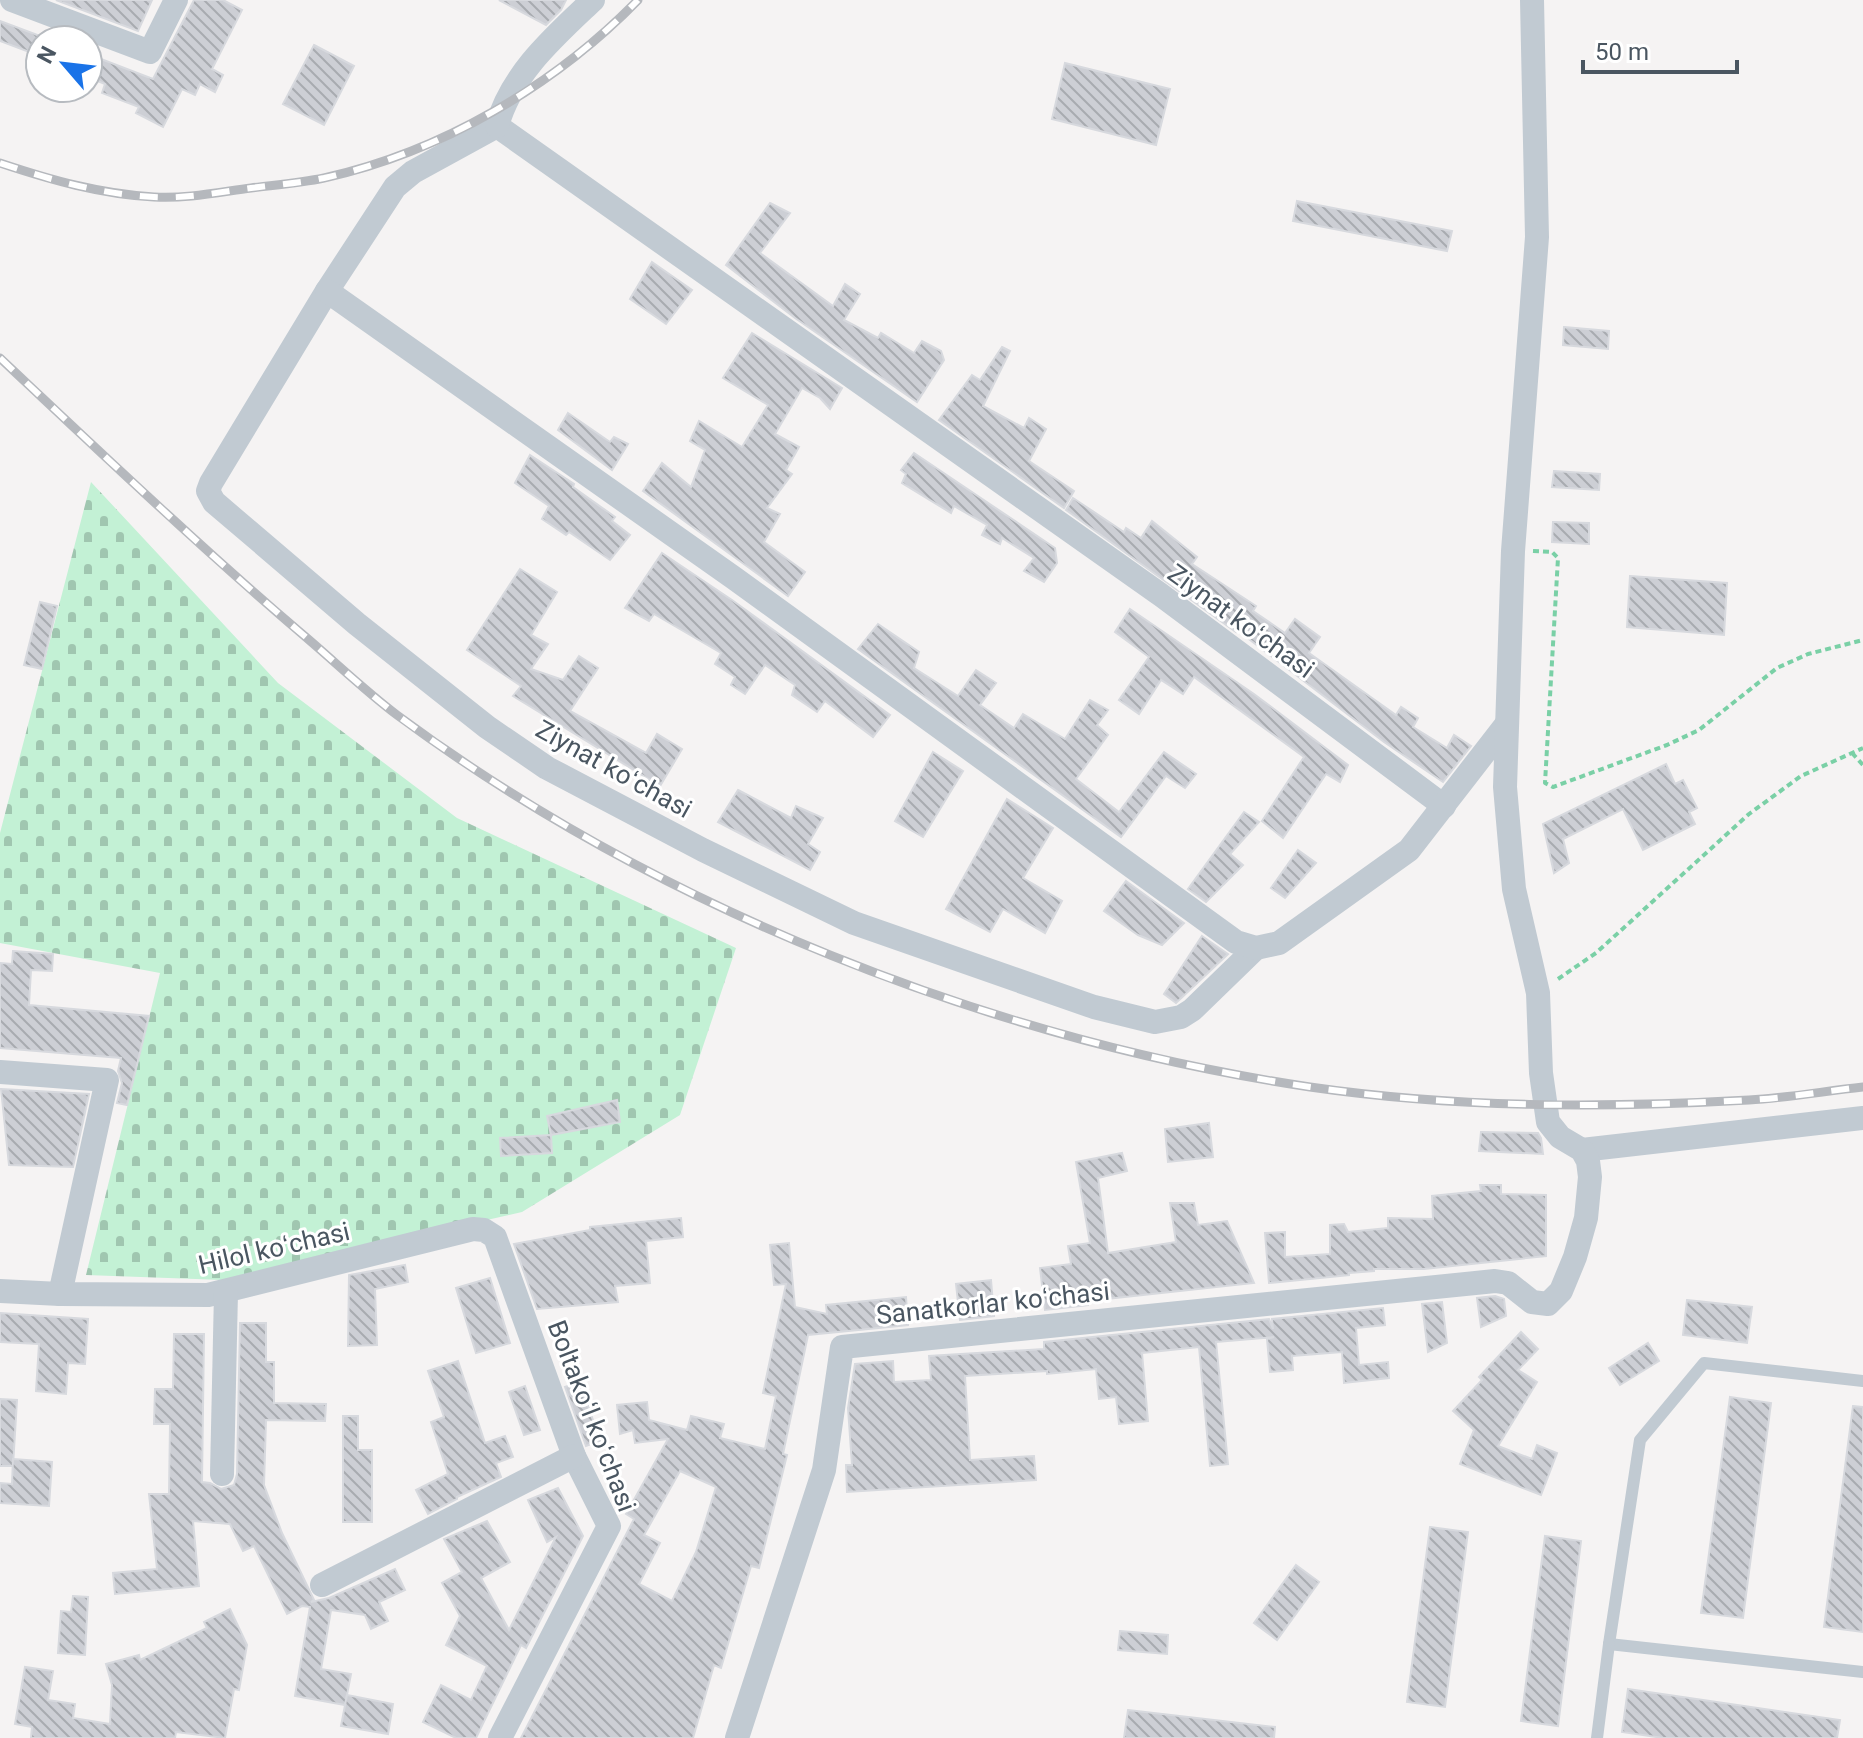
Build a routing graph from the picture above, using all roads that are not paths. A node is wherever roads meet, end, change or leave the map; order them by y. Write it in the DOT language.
graph roads {
  1 [pos="12,0"];
  2 [pos="176,0"];
  3 [pos="593,0"];
  4 [pos="1532,0"];
  5 [pos="497,126"];
  6 [pos="327,291"];
  7 [pos="1505,726"];
  8 [pos="1444,806"];
  9 [pos="1256,948"];
  10 [pos="0,1072"];
  11 [pos="1863,1118"];
  12 [pos="1582,1150"];
  13 [pos="495,1237"];
  14 [pos="0,1291"];
  15 [pos="226,1292"];
  16 [pos="60,1294"];
  17 [pos="1863,1381"];
  18 [pos="574,1456"];
  19 [pos="222,1474"];
  20 [pos="322,1585"];
  21 [pos="1609,1644"];
  22 [pos="1863,1672"];
  23 [pos="500,1738"];
  24 [pos="737,1738"];
  25 [pos="1597,1738"];
  1 -- 2 [label="street"];
  3 -- 5 [label="street"];
  4 -- 7 [label="street"];
  5 -- 6 [label="street, Ziynat koʻchasi"];
  5 -- 8 [label="street, Ziynat koʻchasi"];
  6 -- 9 [label="street"];
  6 -- 9 [label="street, Ziynat koʻchasi"];
  7 -- 8 [label="street, Ziynat koʻchasi"];
  7 -- 12 [label="street"];
  8 -- 9 [label="street, Ziynat koʻchasi"];
  10 -- 16 [label="street"];
  11 -- 12 [label="street"];
  12 -- 24 [label="street, Sanatkorlar koʻchasi"];
  13 -- 15 [label="street, Hilol koʻchasi"];
  13 -- 18 [label="street, Boltakoʻl koʻchasi"];
  14 -- 16 [label="street, Hilol koʻchasi"];
  15 -- 16 [label="street, Hilol koʻchasi"];
  15 -- 19 [label="street"];
  17 -- 21 [label="lane"];
  18 -- 20 [label="street"];
  18 -- 23 [label="street, Boltakoʻl koʻchasi"];
  21 -- 22 [label="lane"];
  21 -- 25 [label="lane"];
}
